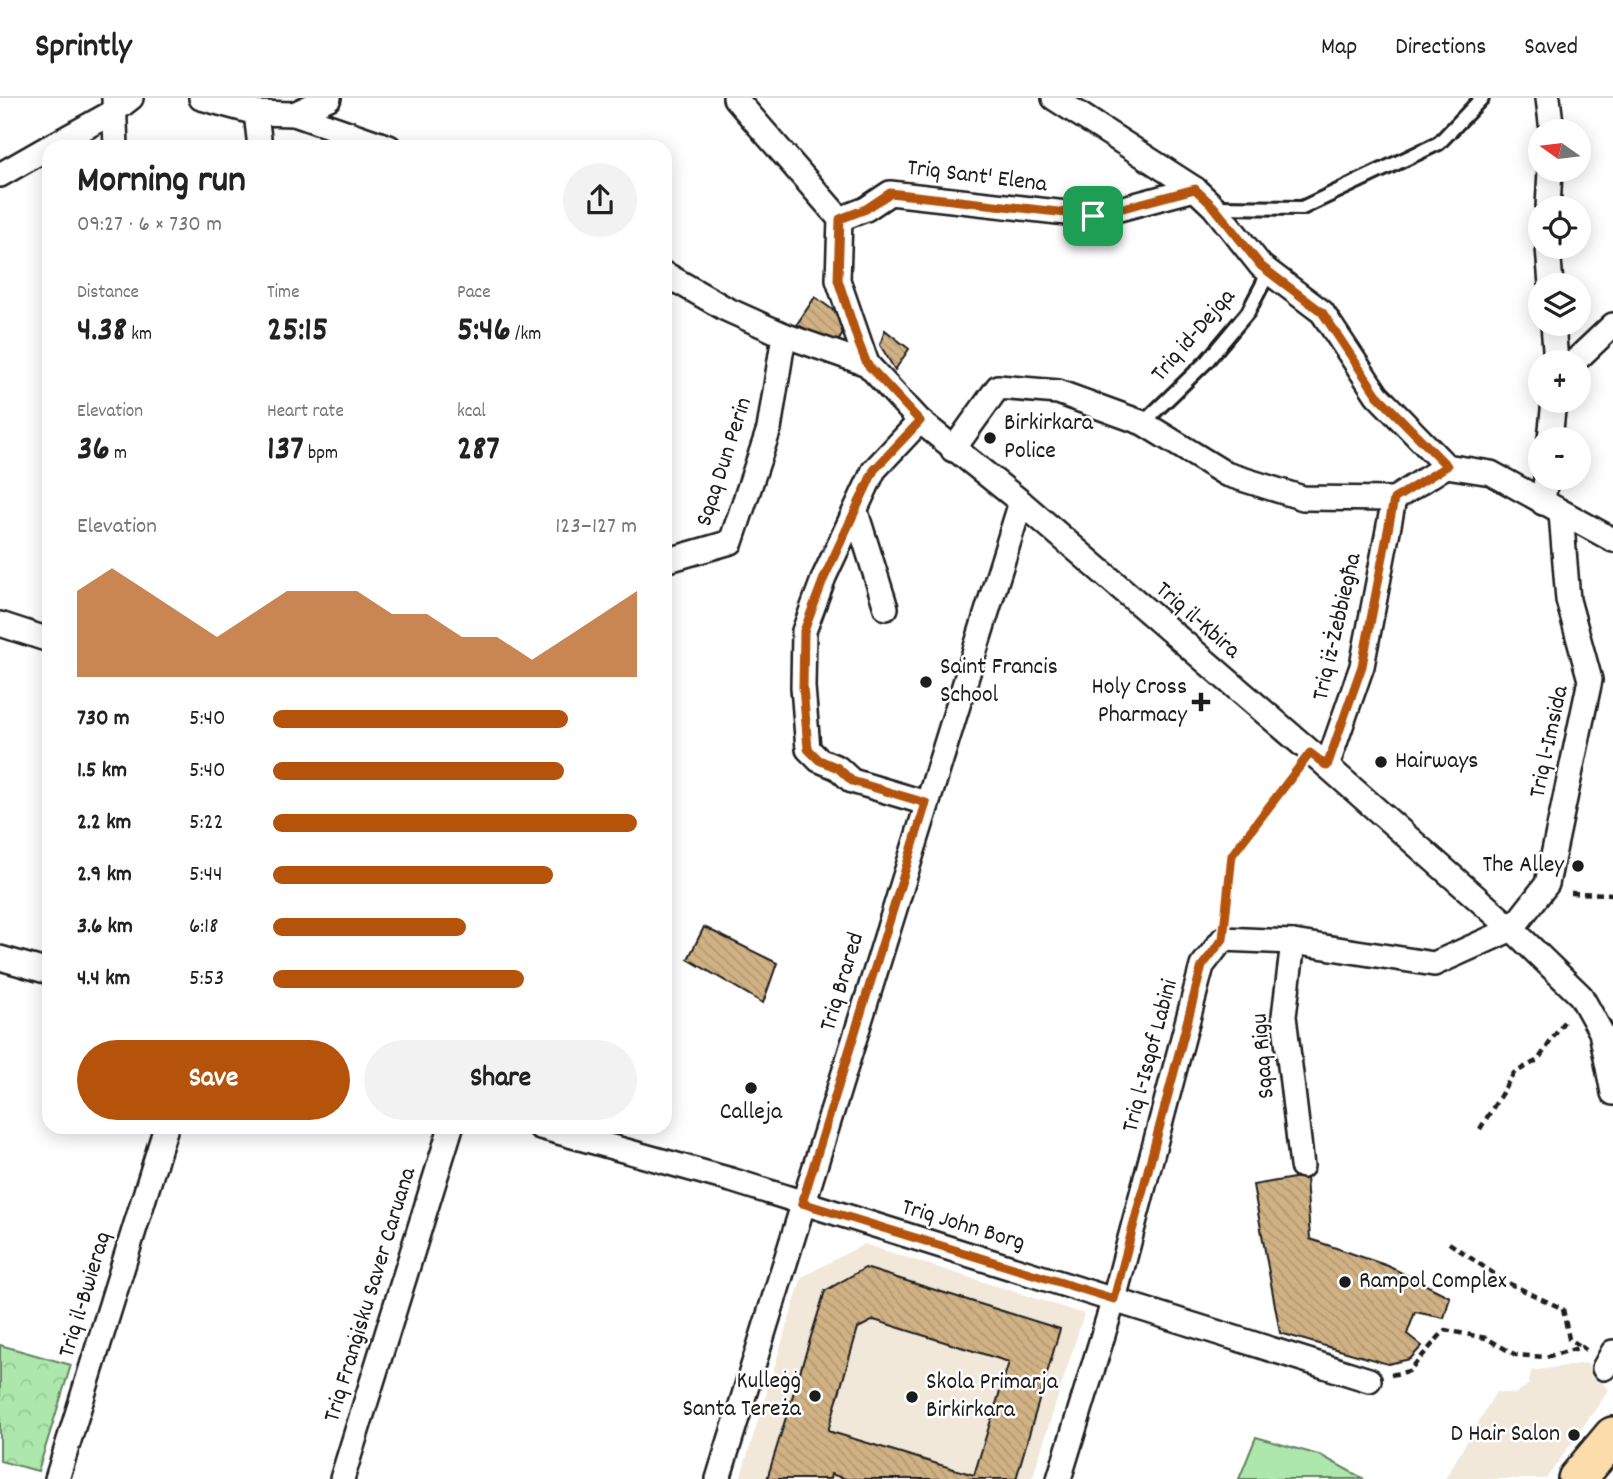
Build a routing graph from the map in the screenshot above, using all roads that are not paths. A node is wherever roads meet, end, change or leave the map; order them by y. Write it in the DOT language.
graph roads {
  1 [pos="201,98"];
  2 [pos="329,98"];
  3 [pos="735,98"];
  4 [pos="1055,98"];
  5 [pos="1482,98"];
  6 [pos="1548,98"];
  7 [pos="119,103"];
  8 [pos="256,113"];
  9 [pos="294,114"];
  10 [pos="1551,119"];
  11 [pos="60,140"];
  12 [pos="116,140"];
  13 [pos="259,140"];
  14 [pos="369,140"];
  15 [pos="42,151"];
  16 [pos="0,175"];
  17 [pos="1195,189"];
  18 [pos="1214,207"];
  19 [pos="840,219"];
  20 [pos="1269,272"];
  21 [pos="672,278"];
  22 [pos="1613,325"];
  23 [pos="784,335"];
  24 [pos="1587,350"];
  25 [pos="867,364"];
  26 [pos="920,421"];
  27 [pos="1143,423"];
  28 [pos="953,450"];
  29 [pos="1447,466"];
  30 [pos="1548,490"];
  31 [pos="1394,499"];
  32 [pos="1021,502"];
  33 [pos="1552,508"];
  34 [pos="856,512"];
  35 [pos="1613,540"];
  36 [pos="672,559"];
  37 [pos="886,608"];
  38 [pos="0,624"];
  39 [pos="42,638"];
  40 [pos="1318,760"];
  41 [pos="926,803"];
  42 [pos="1512,929"];
  43 [pos="1293,942"];
  44 [pos="0,958"];
  45 [pos="42,970"];
  46 [pos="1607,1030"];
  47 [pos="1613,1093"];
  48 [pos="164,1134"];
  49 [pos="449,1134"];
  50 [pos="565,1134"];
  51 [pos="1302,1166"];
  52 [pos="802,1203"];
  53 [pos="1114,1299"];
  54 [pos="1369,1380"];
  55 [pos="1613,1436"];
  56 [pos="57,1479"];
  57 [pos="342,1479"];
  58 [pos="718,1479"];
  59 [pos="1059,1479"];
  60 [pos="1577,1479"];
  1 -- 8 [label="street"];
  2 -- 9 [label="street"];
  3 -- 19 [label="street"];
  4 -- 17 [label="street"];
  5 -- 18 [label="lane"];
  6 -- 10 [label="street"];
  7 -- 11 [label="street"];
  7 -- 12 [label="street"];
  8 -- 9 [label="street"];
  8 -- 13 [label="street"];
  9 -- 14 [label="street"];
  15 -- 16 [label="street"];
  17 -- 18 [label="street"];
  17 -- 19 [label="street, Triq Sant' Elena"];
  18 -- 20 [label="street"];
  19 -- 25 [label="street"];
  20 -- 27 [label="lane, Triq id-Dejqa"];
  20 -- 29 [label="street"];
  21 -- 23 [label="street, Triq il-Kbira"];
  22 -- 24 [label="street"];
  23 -- 25 [label="street, Triq il-Kbira"];
  23 -- 36 [label="street, Sqaq Dun Perin"];
  25 -- 26 [label="street, Triq il-Kbira"];
  26 -- 28 [label="street, Triq il-Kbira"];
  26 -- 34 [label="street"];
  27 -- 28 [label="street"];
  27 -- 31 [label="street"];
  28 -- 32 [label="street, Triq il-Kbira"];
  29 -- 31 [label="street"];
  29 -- 33 [label="street"];
  30 -- 33 [label="street, Triq l-Imsida"];
  31 -- 40 [label="street, Triq iż-Żebbiegħa"];
  32 -- 40 [label="street, Triq il-Kbira"];
  32 -- 41 [label="street, Triq Brared"];
  33 -- 35 [label="street"];
  33 -- 42 [label="street, Triq l-Imsida"];
  34 -- 37 [label="street"];
  34 -- 41 [label="street"];
  38 -- 39 [label="street"];
  40 -- 42 [label="street, Triq il-Kbira"];
  41 -- 52 [label="street, Triq Brared"];
  42 -- 43 [label="street"];
  42 -- 46 [label="street, Triq il-Kbira"];
  43 -- 51 [label="street, Sqaq Rigu"];
  43 -- 53 [label="street, Triq l-Isqof Labini"];
  44 -- 45 [label="street"];
  46 -- 47 [label="street, Triq il-Kbira"];
  48 -- 56 [label="street, Triq il-Bwieraq"];
  49 -- 57 [label="street, Triq Franġisku Saver Caruana"];
  50 -- 52 [label="street, Triq John Borg"];
  52 -- 53 [label="street, Triq John Borg"];
  52 -- 58 [label="street, Triq Brared"];
  53 -- 54 [label="street, Triq John Borg"];
  53 -- 59 [label="street, Triq l-Isqof Labini"];
  55 -- 60 [label="main road"];
}
